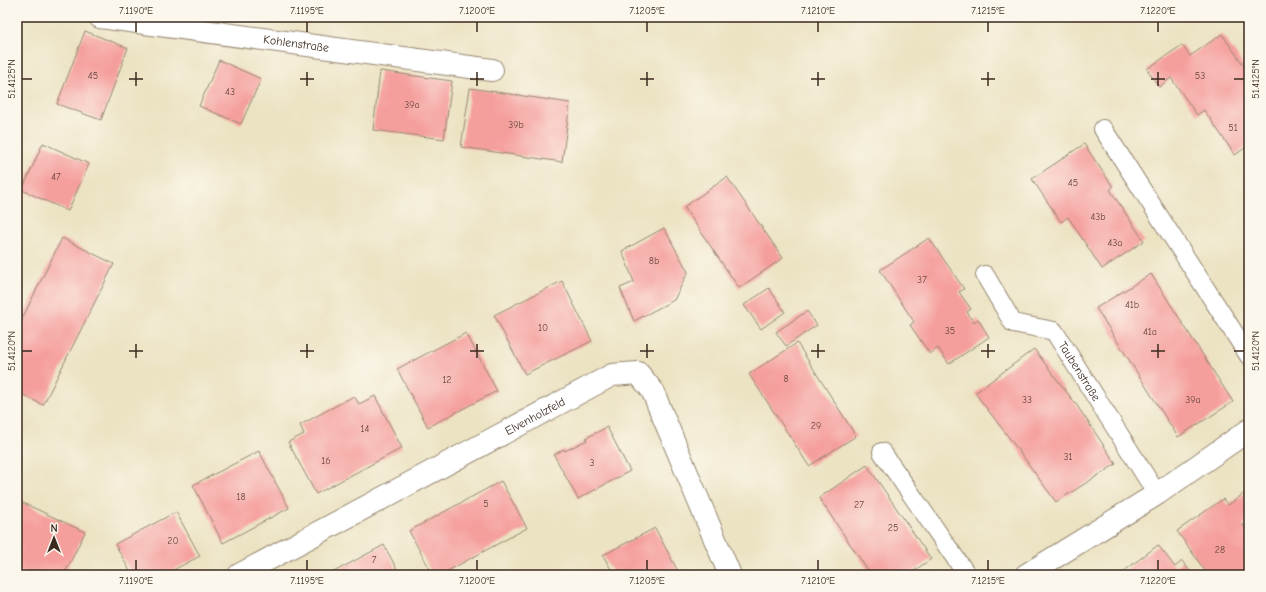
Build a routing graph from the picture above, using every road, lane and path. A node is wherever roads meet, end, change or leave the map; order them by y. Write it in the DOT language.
graph roads {
  1 [pos="100,17"];
  2 [pos="492,70"];
  3 [pos="1103,129"];
  4 [pos="985,275"];
  5 [pos="1249,356"];
  6 [pos="1249,430"];
  7 [pos="882,452"];
  8 [pos="1157,494"];
  9 [pos="239,575"];
  10 [pos="730,575"];
  11 [pos="967,575"];
  12 [pos="1026,575"];
  1 -- 2 [label="street, Kohlenstraße"];
  3 -- 5 [label="lane"];
  4 -- 8 [label="lane, Taubenstraße"];
  6 -- 8 [label="street"];
  7 -- 11 [label="lane"];
  8 -- 12 [label="street"];
  9 -- 10 [label="street, Elvenholzfeld"];
}
